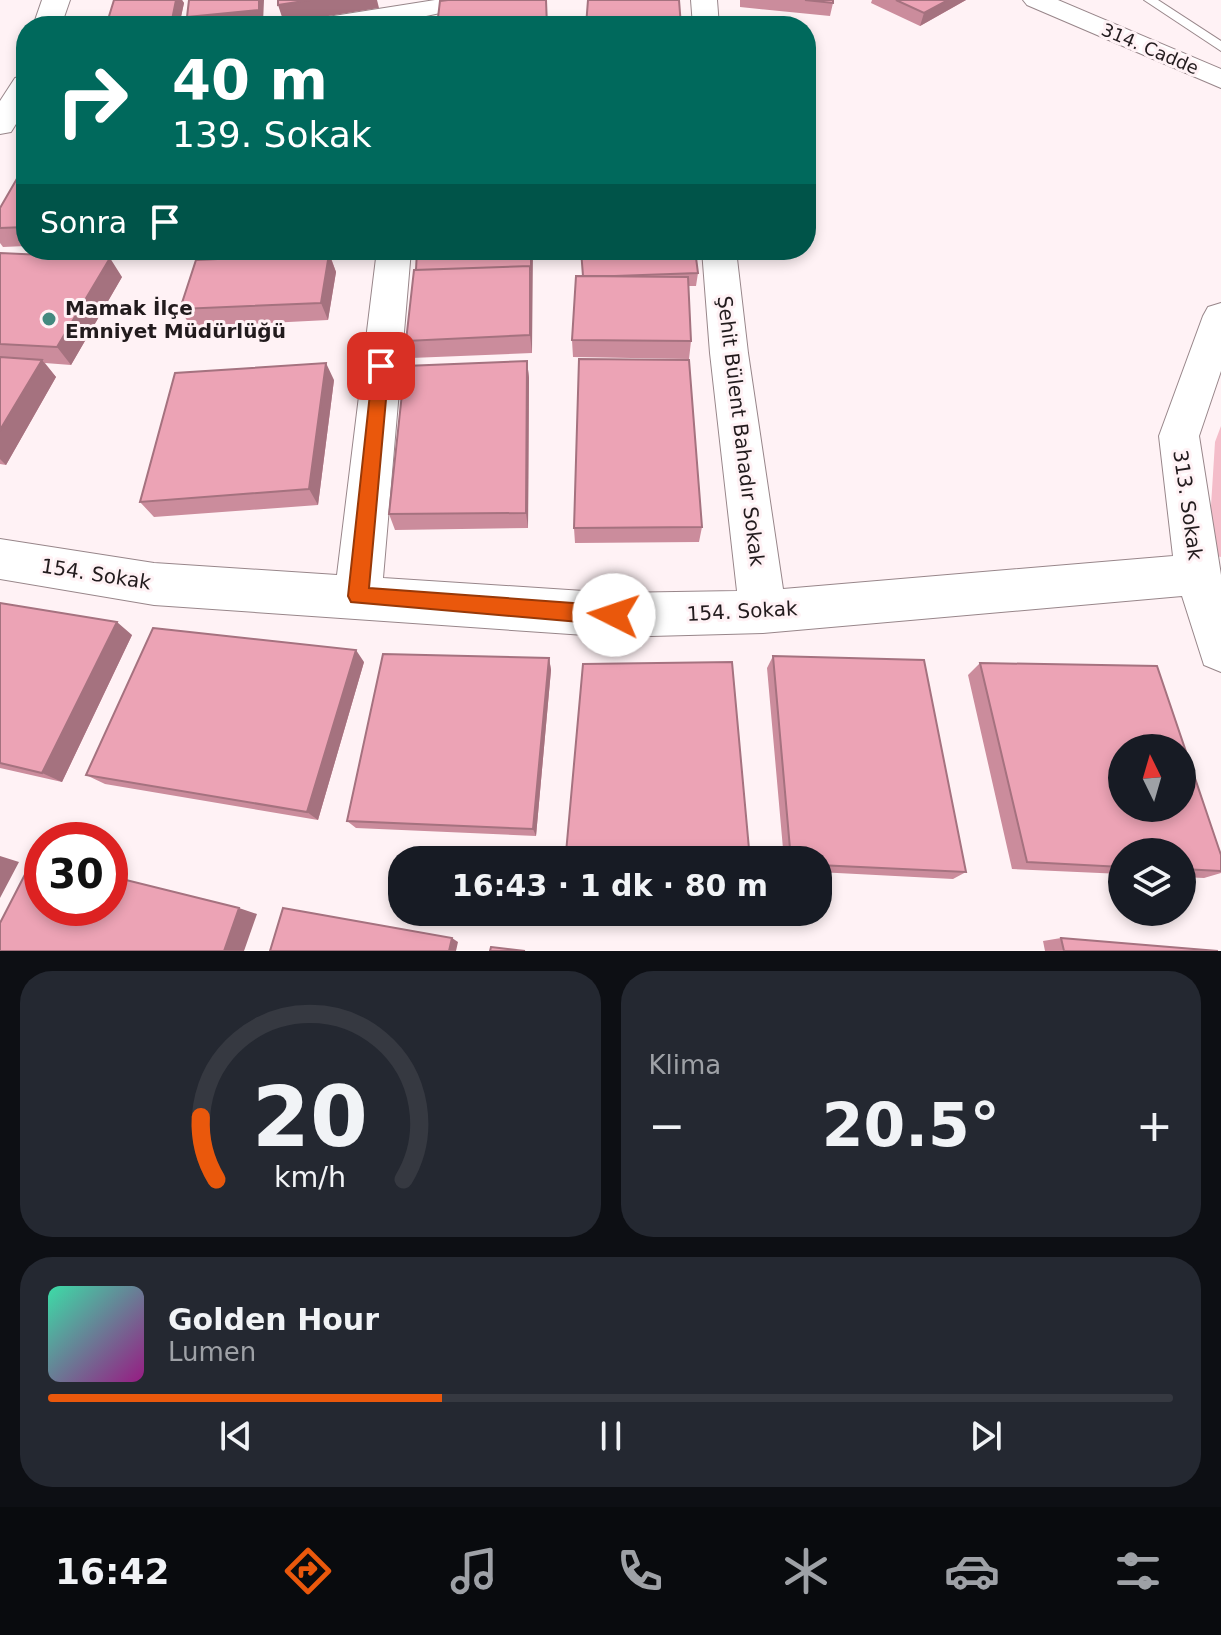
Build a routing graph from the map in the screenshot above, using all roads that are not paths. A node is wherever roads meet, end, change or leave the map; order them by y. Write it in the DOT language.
graph roads {
  1 [pos="469,0"];
  2 [pos="1036,0"];
  3 [pos="1150,0"];
  4 [pos="409,13"];
  5 [pos="389,16"];
  6 [pos="1221,47"];
  7 [pos="1221,79"];
  8 [pos="16,100"];
  9 [pos="0,125"];
  10 [pos="393,260"];
  11 [pos="720,260"];
  12 [pos="1221,316"];
  13 [pos="0,559"];
  14 [pos="1198,574"];
  15 [pos="358,596"];
  16 [pos="763,612"];
  17 [pos="1221,649"];
  1 -- 4 [label="street"];
  2 -- 7 [label="street, 314. Cadde"];
  3 -- 6 [label="lane"];
  4 -- 5 [label="street"];
  8 -- 9 [label="street"];
  10 -- 15 [label="street"];
  11 -- 16 [label="street, Şehit Bülent Bahadır Sokak"];
  12 -- 14 [label="street, 313. Sokak"];
  13 -- 15 [label="street, 154. Sokak"];
  14 -- 16 [label="street, 154. Sokak"];
  14 -- 17 [label="street, 313. Sokak"];
  15 -- 16 [label="street, 154. Sokak"];
}
